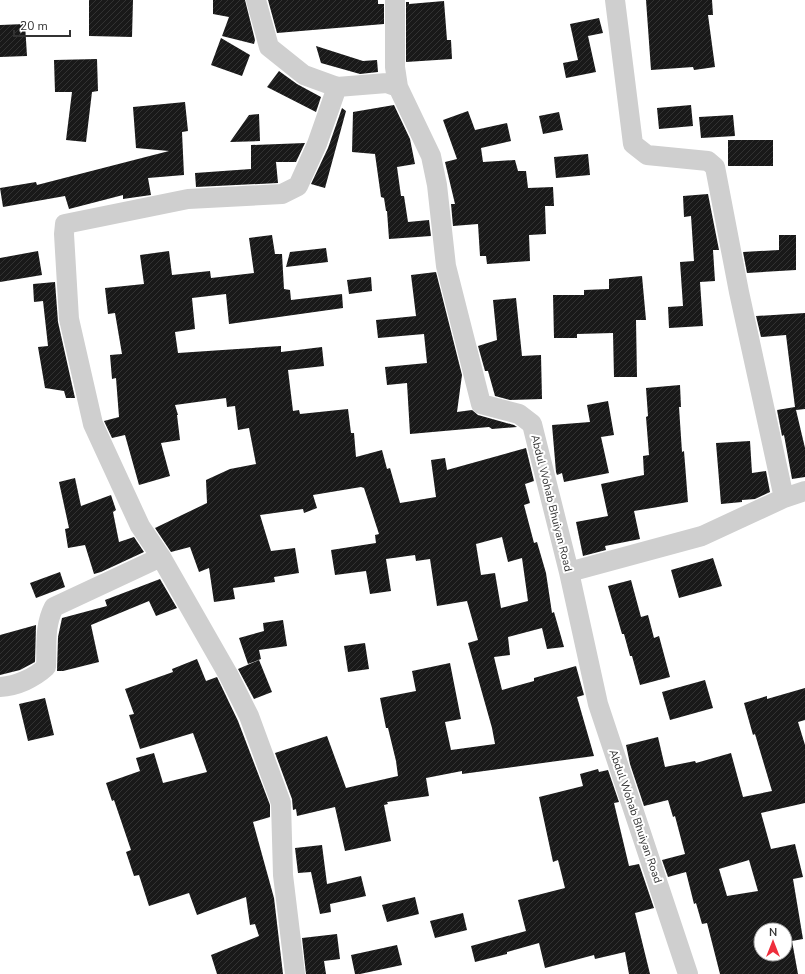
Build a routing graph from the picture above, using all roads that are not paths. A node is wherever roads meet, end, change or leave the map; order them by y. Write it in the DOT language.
graph roads {
  1 [pos="256,0"];
  2 [pos="395,0"];
  3 [pos="615,0"];
  4 [pos="337,87"];
  5 [pos="398,87"];
  6 [pos="805,491"];
  7 [pos="784,498"];
  8 [pos="160,557"];
  9 [pos="569,572"];
  10 [pos="0,687"];
  11 [pos="295,974"];
  12 [pos="688,974"];
  1 -- 4 [label="street"];
  2 -- 5 [label="street"];
  3 -- 7 [label="street"];
  4 -- 5 [label="street"];
  4 -- 8 [label="street"];
  5 -- 9 [label="street, Abdul Wohab Bhuiyan Road"];
  6 -- 7 [label="street"];
  7 -- 9 [label="street"];
  8 -- 10 [label="street"];
  8 -- 11 [label="street"];
  9 -- 12 [label="street, Abdul Wohab Bhuiyan Road"];
}
